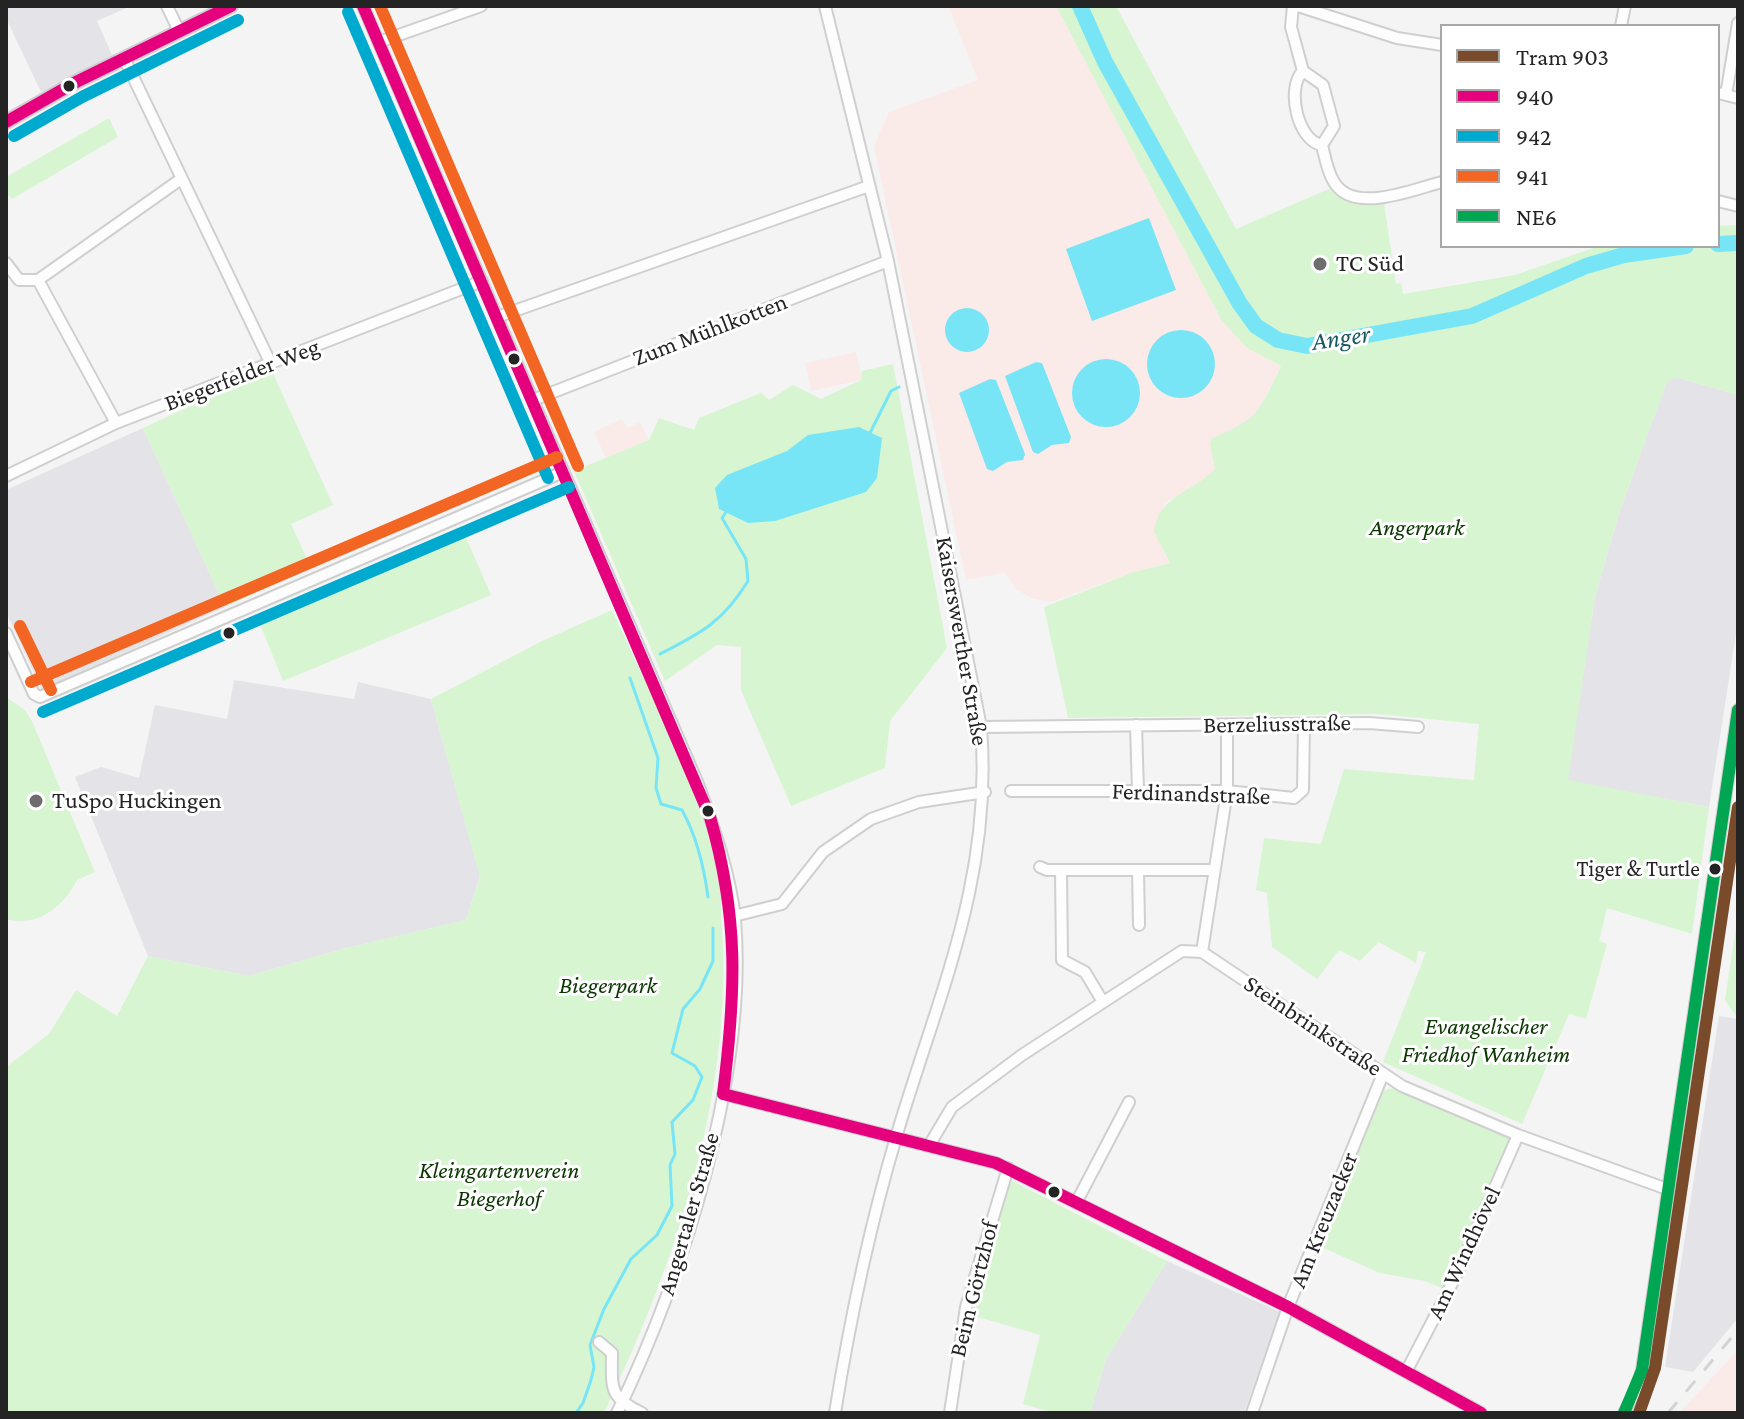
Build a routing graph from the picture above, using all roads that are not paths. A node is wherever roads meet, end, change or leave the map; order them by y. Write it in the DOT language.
graph roads {
  1 [pos="167,6"];
  2 [pos="231,6"];
  3 [pos="363,6"];
  4 [pos="481,6"];
  5 [pos="825,6"];
  6 [pos="1296,6"];
  7 [pos="1738,23"];
  8 [pos="179,31"];
  9 [pos="379,42"];
  10 [pos="1440,45"];
  11 [pos="124,58"];
  12 [pos="1303,71"];
  13 [pos="1722,94"];
  14 [pos="1738,98"];
  15 [pos="7,121"];
  16 [pos="1322,145"];
  17 [pos="181,179"];
  18 [pos="1440,182"];
  19 [pos="869,186"];
  20 [pos="888,261"];
  21 [pos="6,263"];
  22 [pos="38,280"];
  23 [pos="482,281"];
  24 [pos="497,317"];
  25 [pos="271,364"];
  26 [pos="533,400"];
  27 [pos="116,423"];
  28 [pos="563,472"];
  29 [pos="6,476"];
  30 [pos="6,633"];
  31 [pos="1738,710"];
  32 [pos="1136,725"];
  33 [pos="1227,725"];
  34 [pos="1304,725"];
  35 [pos="981,727"];
  36 [pos="1418,727"];
  37 [pos="1734,765"];
  38 [pos="1011,791"];
  39 [pos="1138,791"];
  40 [pos="1227,791"];
  41 [pos="985,792"];
  42 [pos="1040,867"];
  43 [pos="1061,870"];
  44 [pos="1138,870"];
  45 [pos="1214,870"];
  46 [pos="734,916"];
  47 [pos="1139,925"];
  48 [pos="1202,952"];
  49 [pos="1103,1002"];
  50 [pos="1383,1074"];
  51 [pos="723,1094"];
  52 [pos="1129,1102"];
  53 [pos="1518,1135"];
  54 [pos="896,1136"];
  55 [pos="930,1144"];
  56 [pos="1008,1168"];
  57 [pos="1667,1189"];
  58 [pos="1076,1203"];
  59 [pos="1288,1307"];
  60 [pos="599,1342"];
  61 [pos="1407,1370"];
  62 [pos="619,1408"];
  63 [pos="642,1413"];
  64 [pos="835,1413"];
  65 [pos="950,1413"];
  66 [pos="1252,1413"];
  67 [pos="1481,1413"];
  68 [pos="1624,1413"];
  1 -- 8 [label="street"];
  2 -- 8 [label="main road"];
  3 -- 9 [label="street, Angertaler Straße"];
  4 -- 9 [label="street"];
  5 -- 19 [label="street, Kaiserswerther Straße"];
  6 -- 10 [label="street"];
  6 -- 12 [label="street"];
  7 -- 13 [label="street"];
  8 -- 11 [label="main road"];
  9 -- 23 [label="street, Angertaler Straße"];
  11 -- 15 [label="main road"];
  11 -- 17 [label="street"];
  12 -- 16 [label="street"];
  12 -- 16 [label="street"];
  13 -- 14 [label="street"];
  16 -- 18 [label="street"];
  17 -- 22 [label="street"];
  17 -- 25 [label="street"];
  19 -- 20 [label="street, Kaiserswerther Straße"];
  19 -- 24 [label="street"];
  20 -- 26 [label="street, Zum Mühlkotten"];
  20 -- 35 [label="street, Kaiserswerther Straße"];
  21 -- 22 [label="street"];
  22 -- 27 [label="street"];
  23 -- 24 [label="street, Angertaler Straße"];
  23 -- 25 [label="street, Biegerfelder Weg"];
  24 -- 26 [label="street, Angertaler Straße"];
  25 -- 27 [label="street, Biegerfelder Weg"];
  26 -- 28 [label="street, Angertaler Straße"];
  27 -- 29 [label="street, Biegerfelder Weg"];
  28 -- 30 [label="street"];
  28 -- 46 [label="street, Angertaler Straße"];
  31 -- 37 [label="street"];
  32 -- 33 [label="street, Berzeliusstraße"];
  32 -- 35 [label="street, Berzeliusstraße"];
  32 -- 39 [label="street"];
  33 -- 34 [label="street, Berzeliusstraße"];
  33 -- 40 [label="street"];
  34 -- 36 [label="street, Berzeliusstraße"];
  34 -- 40 [label="street, Ferdinandstraße"];
  35 -- 41 [label="street, Kaiserswerther Straße"];
  37 -- 57 [label="street"];
  38 -- 39 [label="street, Ferdinandstraße"];
  39 -- 40 [label="street, Ferdinandstraße"];
  40 -- 45 [label="street"];
  41 -- 46 [label="street"];
  41 -- 54 [label="street, Kaiserswerther Straße"];
  42 -- 43 [label="street"];
  43 -- 44 [label="street"];
  43 -- 49 [label="street"];
  44 -- 45 [label="street"];
  44 -- 47 [label="street"];
  45 -- 48 [label="street"];
  46 -- 51 [label="street, Angertaler Straße"];
  48 -- 49 [label="street"];
  48 -- 50 [label="street, Steinbrinkstraße"];
  49 -- 55 [label="street"];
  50 -- 53 [label="street, Steinbrinkstraße"];
  50 -- 59 [label="street, Am Kreuzacker"];
  51 -- 54 [label="street"];
  51 -- 62 [label="street, Angertaler Straße"];
  52 -- 58 [label="street"];
  53 -- 57 [label="street, Steinbrinkstraße"];
  53 -- 61 [label="street, Am Windhövel"];
  54 -- 55 [label="street"];
  54 -- 64 [label="street, Kaiserswerther Straße"];
  55 -- 56 [label="street"];
  56 -- 58 [label="street"];
  56 -- 65 [label="street, Beim Görtzhof"];
  57 -- 68 [label="street"];
  58 -- 59 [label="street"];
  59 -- 61 [label="street"];
  59 -- 66 [label="street, Am Kreuzacker"];
  60 -- 62 [label="street"];
  61 -- 67 [label="street"];
  62 -- 63 [label="street"];
}
